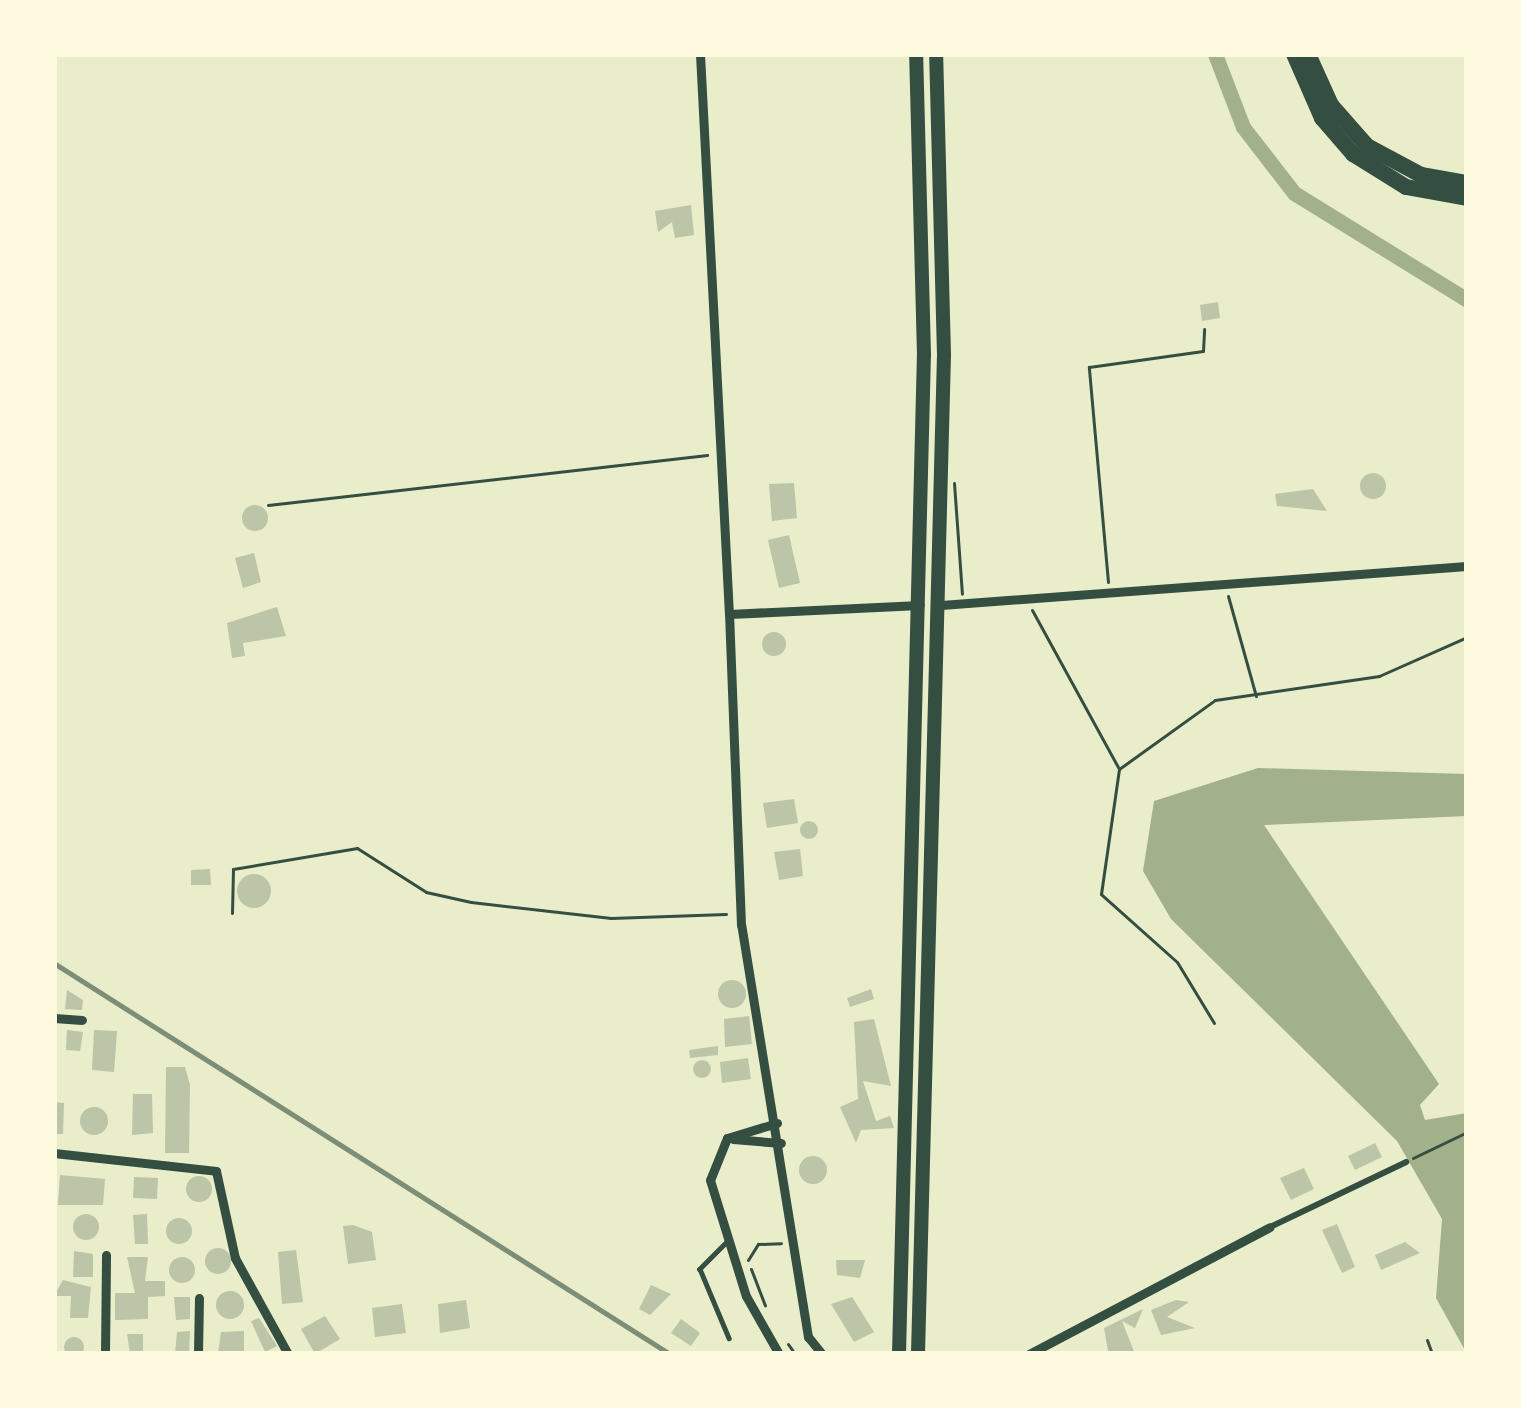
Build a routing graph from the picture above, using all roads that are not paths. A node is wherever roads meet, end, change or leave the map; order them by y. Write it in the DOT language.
graph roads {
  1 [pos="700,54"];
  2 [pos="916,54"];
  3 [pos="936,54"];
  4 [pos="1294,54"];
  5 [pos="1308,54"];
  6 [pos="1467,183"];
  7 [pos="1467,198"];
  8 [pos="1467,566"];
  9 [pos="920,605"];
  10 [pos="940,605"];
  11 [pos="729,614"];
  12 [pos="54,1018"];
  13 [pos="82,1020"];
  14 [pos="777,1123"];
  15 [pos="727,1138"];
  16 [pos="781,1143"];
  17 [pos="54,1153"];
  18 [pos="1406,1162"];
  19 [pos="1270,1228"];
  20 [pos="728,1241"];
  21 [pos="106,1255"];
  22 [pos="199,1298"];
  23 [pos="730,1338"];
  24 [pos="105,1354"];
  25 [pos="198,1354"];
  26 [pos="288,1354"];
  27 [pos="778,1354"];
  28 [pos="822,1354"];
  29 [pos="899,1354"];
  30 [pos="918,1354"];
  31 [pos="1028,1354"];
  1 -- 11 [label="street"];
  2 -- 9 [label="main road"];
  3 -- 10 [label="main road"];
  4 -- 7 [label="highway"];
  5 -- 6 [label="highway"];
  8 -- 10 [label="street"];
  9 -- 11 [label="street"];
  9 -- 29 [label="main road"];
  10 -- 30 [label="main road"];
  11 -- 14 [label="street"];
  12 -- 13 [label="street"];
  14 -- 15 [label="street"];
  14 -- 16 [label="street"];
  15 -- 16 [label="street"];
  15 -- 20 [label="street"];
  16 -- 28 [label="street"];
  17 -- 26 [label="street"];
  18 -- 19 [label="street"];
  19 -- 31 [label="street"];
  20 -- 23 [label="lane"];
  20 -- 27 [label="street"];
  21 -- 24 [label="street"];
  22 -- 25 [label="street"];
}
